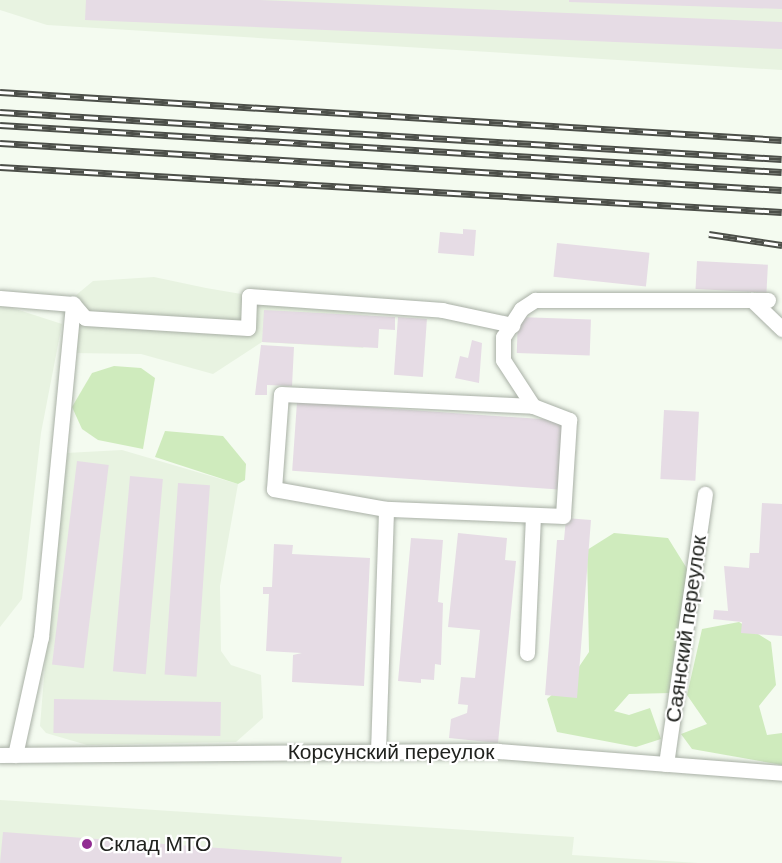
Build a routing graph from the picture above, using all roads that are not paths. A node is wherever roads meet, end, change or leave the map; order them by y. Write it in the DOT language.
graph roads {
  1 [pos="0,298"];
  2 [pos="752,300"];
  3 [pos="768,300"];
  4 [pos="73,304"];
  5 [pos="512,325"];
  6 [pos="782,329"];
  7 [pos="533,406"];
  8 [pos="705,494"];
  9 [pos="386,509"];
  10 [pos="533,515"];
  11 [pos="527,653"];
  12 [pos="378,752"];
  13 [pos="7,755"];
  14 [pos="666,764"];
  15 [pos="782,773"];
  1 -- 4 [label="street"];
  2 -- 3 [label="street"];
  2 -- 5 [label="street"];
  2 -- 6 [label="street"];
  4 -- 5 [label="street"];
  4 -- 13 [label="street"];
  5 -- 7 [label="street"];
  7 -- 9 [label="street"];
  7 -- 10 [label="street"];
  8 -- 14 [label="street, Саянский переулок"];
  9 -- 10 [label="street"];
  9 -- 12 [label="street"];
  10 -- 11 [label="street"];
  12 -- 13 [label="street, Корсунский переулок"];
  12 -- 14 [label="street, Корсунский переулок"];
  14 -- 15 [label="street, Корсунский переулок"];
}
